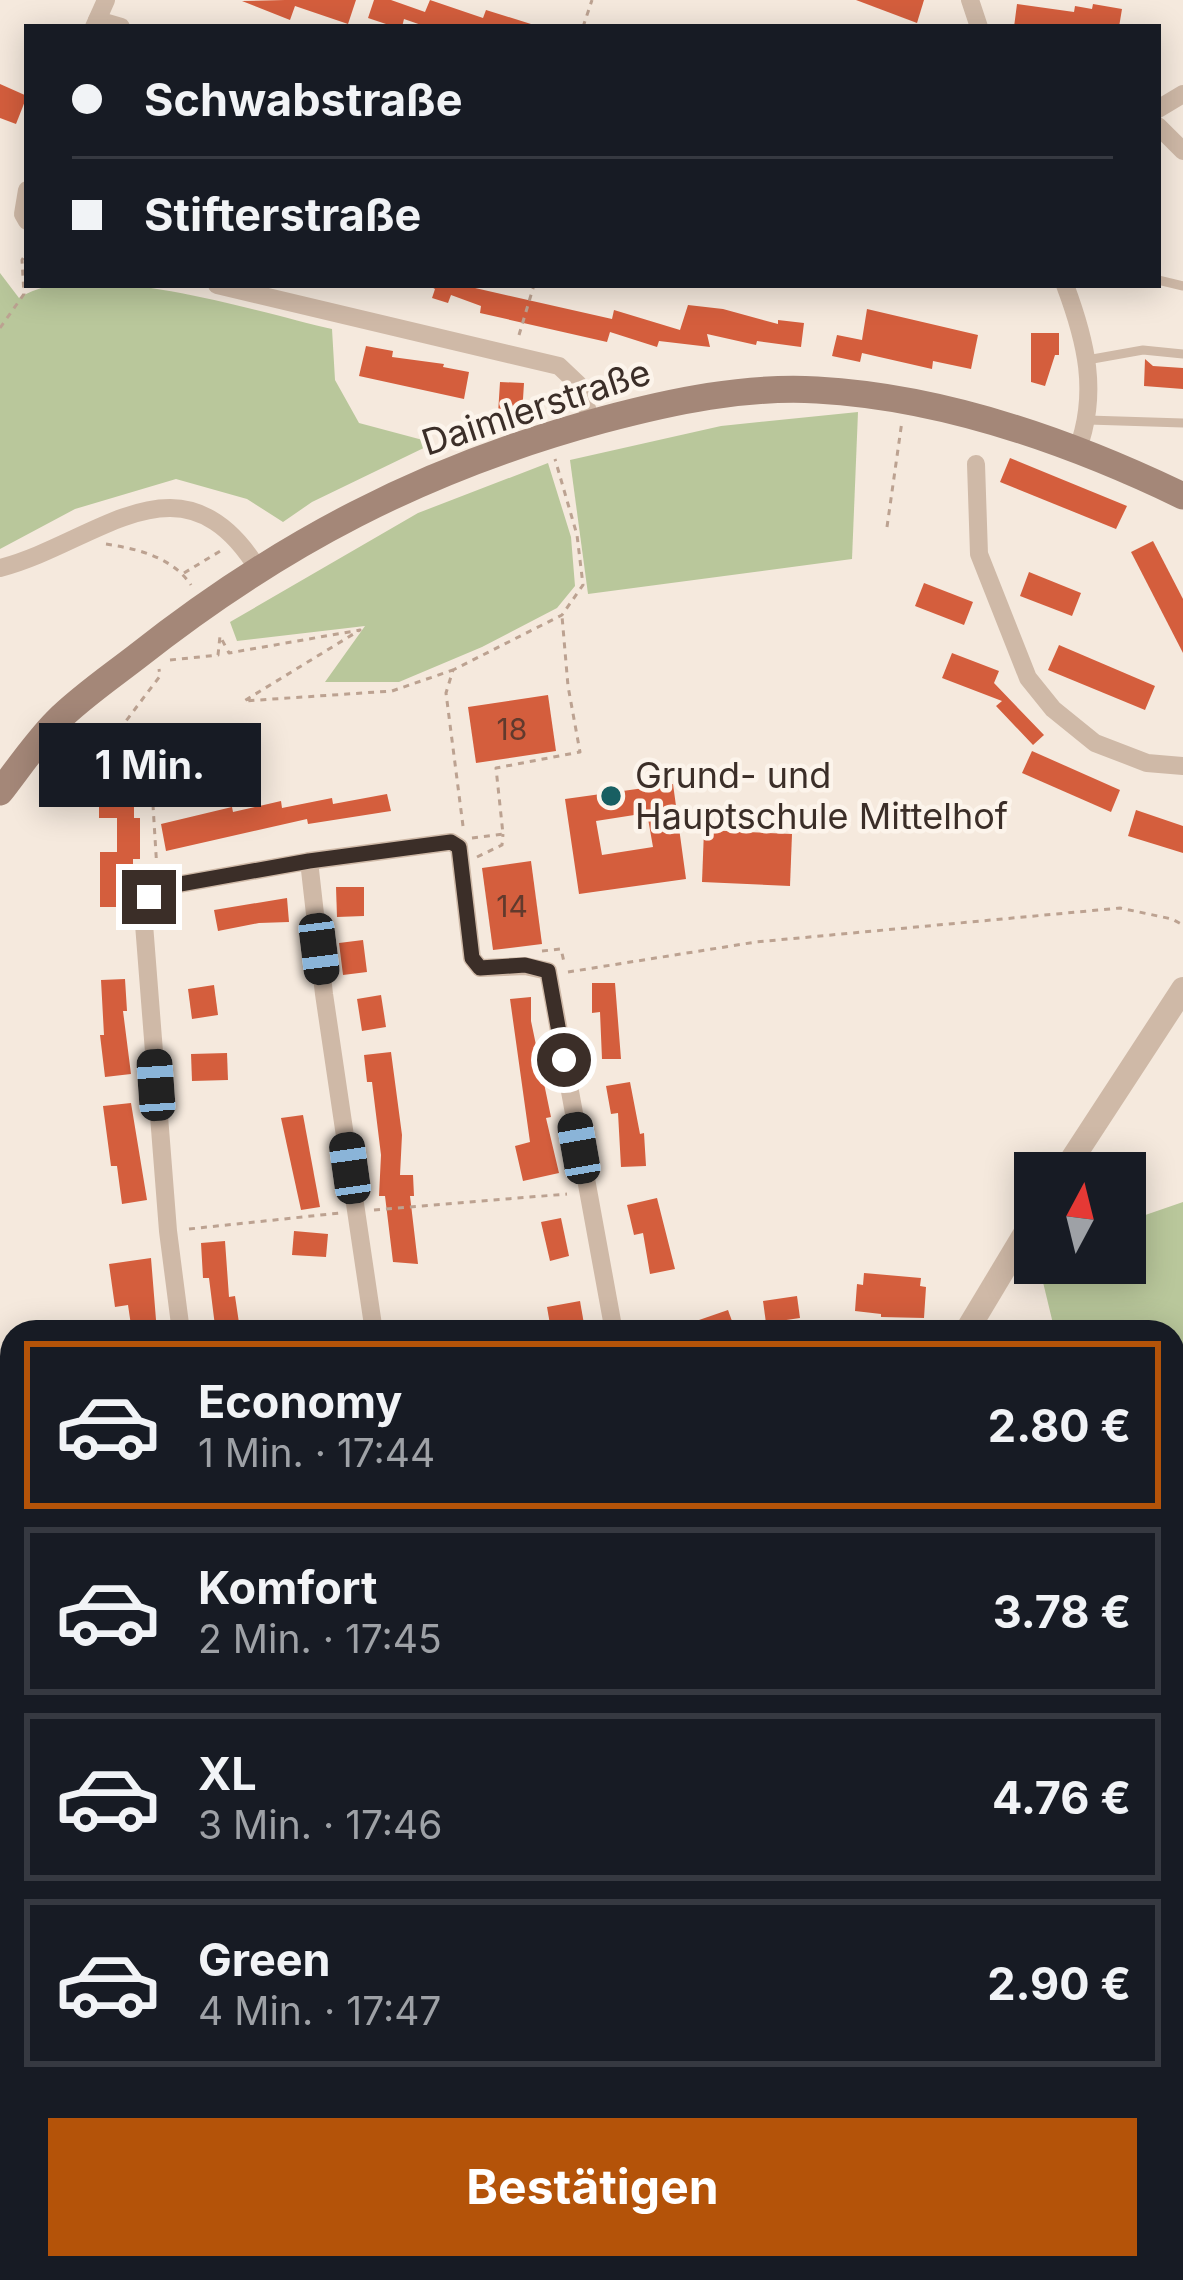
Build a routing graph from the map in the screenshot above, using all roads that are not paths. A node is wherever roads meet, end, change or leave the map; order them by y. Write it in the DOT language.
graph roads {
  1 [pos="106,0"];
  2 [pos="95,24"];
  3 [pos="1161,130"];
  4 [pos="1183,151"];
  5 [pos="228,288"];
  6 [pos="1066,288"];
  7 [pos="1183,355"];
  8 [pos="1087,360"];
  9 [pos="1088,420"];
  10 [pos="592,422"];
  11 [pos="1183,422"];
  12 [pos="1076,451"];
  13 [pos="976,464"];
  14 [pos="1183,496"];
  15 [pos="0,568"];
  16 [pos="258,569"];
  17 [pos="1183,766"];
  18 [pos="0,792"];
  19 [pos="309,861"];
  20 [pos="1183,988"];
  21 [pos="1077,1152"];
  22 [pos="1014,1252"];
  23 [pos="179,1320"];
  24 [pos="372,1320"];
  25 [pos="612,1320"];
  26 [pos="973,1320"];
  1 -- 2 [label="street"];
  3 -- 4 [label="street"];
  5 -- 10 [label="street"];
  6 -- 8 [label="street"];
  7 -- 8 [label="lane"];
  8 -- 9 [label="street"];
  9 -- 11 [label="lane"];
  9 -- 12 [label="street"];
  10 -- 12 [label="main road, Daimlerstraße"];
  10 -- 16 [label="main road, Daimlerstraße"];
  12 -- 14 [label="main road, Daimlerstraße"];
  13 -- 17 [label="street"];
  15 -- 16 [label="street"];
  16 -- 18 [label="main road, Daimlerstraße"];
  19 -- 23 [label="street"];
  19 -- 24 [label="street"];
  19 -- 25 [label="street"];
  20 -- 21 [label="street"];
  22 -- 26 [label="street"];
}
